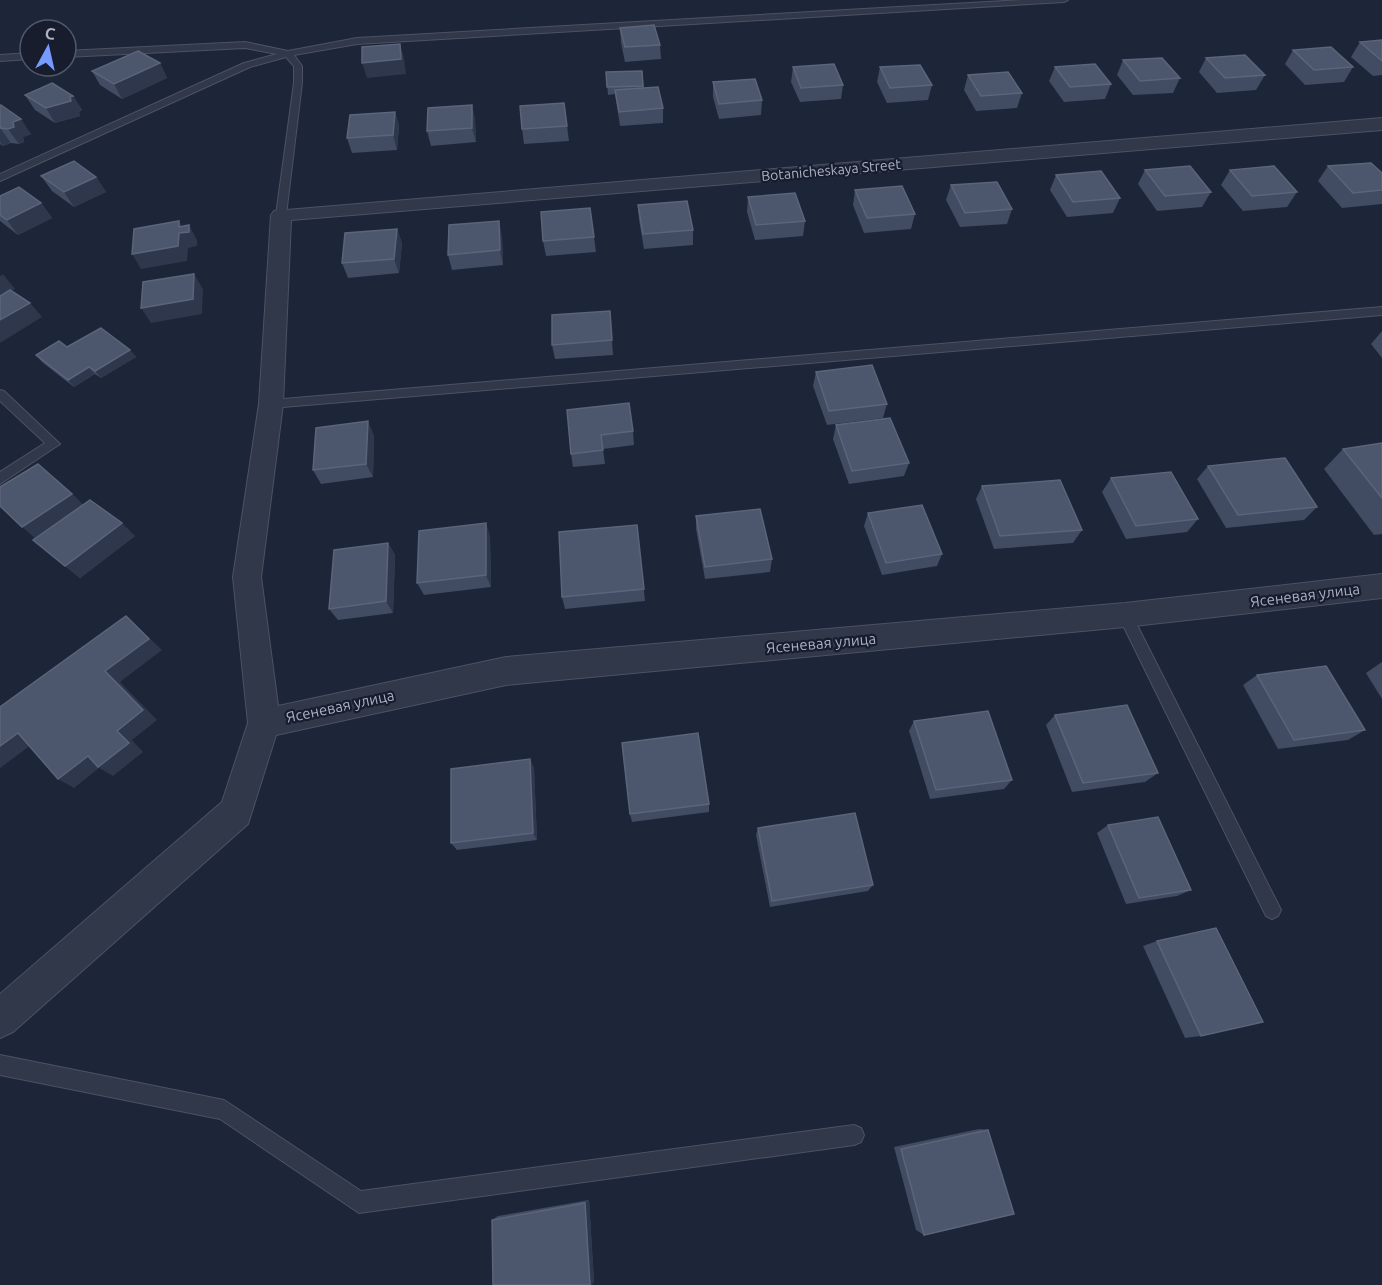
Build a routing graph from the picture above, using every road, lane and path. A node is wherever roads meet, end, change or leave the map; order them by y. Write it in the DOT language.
graph roads {
  1 [pos="1064,0"];
  2 [pos="78,53"];
  3 [pos="288,54"];
  4 [pos="18,57"];
  5 [pos="0,58"];
  6 [pos="1382,124"];
  7 [pos="0,178"];
  8 [pos="281,215"];
  9 [pos="1382,311"];
  10 [pos="0,394"];
  11 [pos="271,404"];
  12 [pos="0,479"];
  13 [pos="1382,586"];
  14 [pos="1125,615"];
  15 [pos="264,723"];
  16 [pos="1272,910"];
  17 [pos="0,1019"];
  18 [pos="0,1065"];
  19 [pos="854,1135"];
  1 -- 3 [label="lane"];
  2 -- 3 [label="lane"];
  3 -- 7 [label="lane"];
  3 -- 8 [label="lane"];
  4 -- 5 [label="lane"];
  6 -- 8 [label="street, Botanicheskaya Street"];
  8 -- 11 [label="street"];
  9 -- 11 [label="lane"];
  10 -- 12 [label="lane"];
  11 -- 15 [label="street"];
  13 -- 14 [label="street, Ясеневая улица"];
  14 -- 15 [label="street, Ясеневая улица"];
  14 -- 16 [label="lane"];
  15 -- 17 [label="street"];
  18 -- 19 [label="lane"];
}
